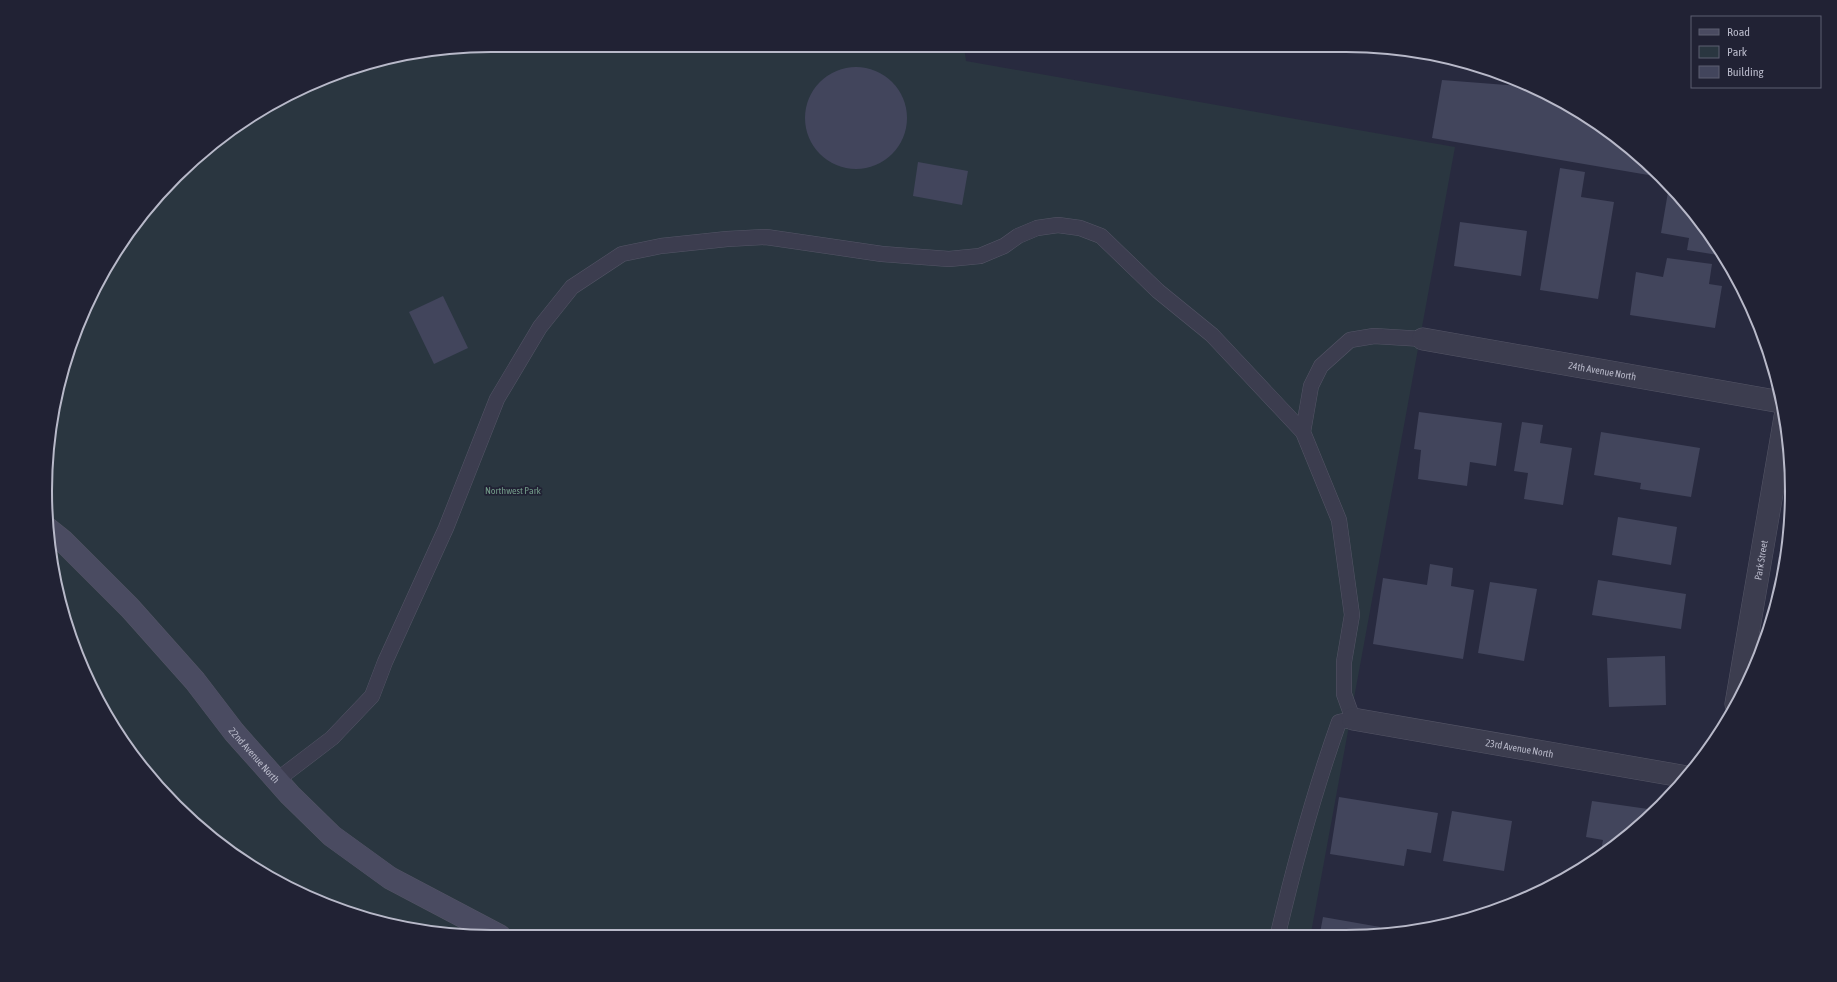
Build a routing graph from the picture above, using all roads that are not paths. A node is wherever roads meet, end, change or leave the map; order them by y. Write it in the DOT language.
graph roads {
  1 [pos="1423,339"];
  2 [pos="1776,401"];
  3 [pos="1303,432"];
  4 [pos="1781,438"];
  5 [pos="54,534"];
  6 [pos="1739,687"];
  7 [pos="1353,719"];
  8 [pos="1680,776"];
  9 [pos="277,780"];
  10 [pos="488,930"];
  11 [pos="1279,930"];
  1 -- 2 [label="street, 24th Avenue North"];
  1 -- 3 [label="lane"];
  3 -- 7 [label="lane"];
  3 -- 9 [label="lane"];
  4 -- 6 [label="street, Park Street"];
  5 -- 9 [label="street, 22nd Avenue North"];
  7 -- 8 [label="street, 23rd Avenue North"];
  7 -- 11 [label="lane"];
  9 -- 10 [label="street, 22nd Avenue North"];
}
